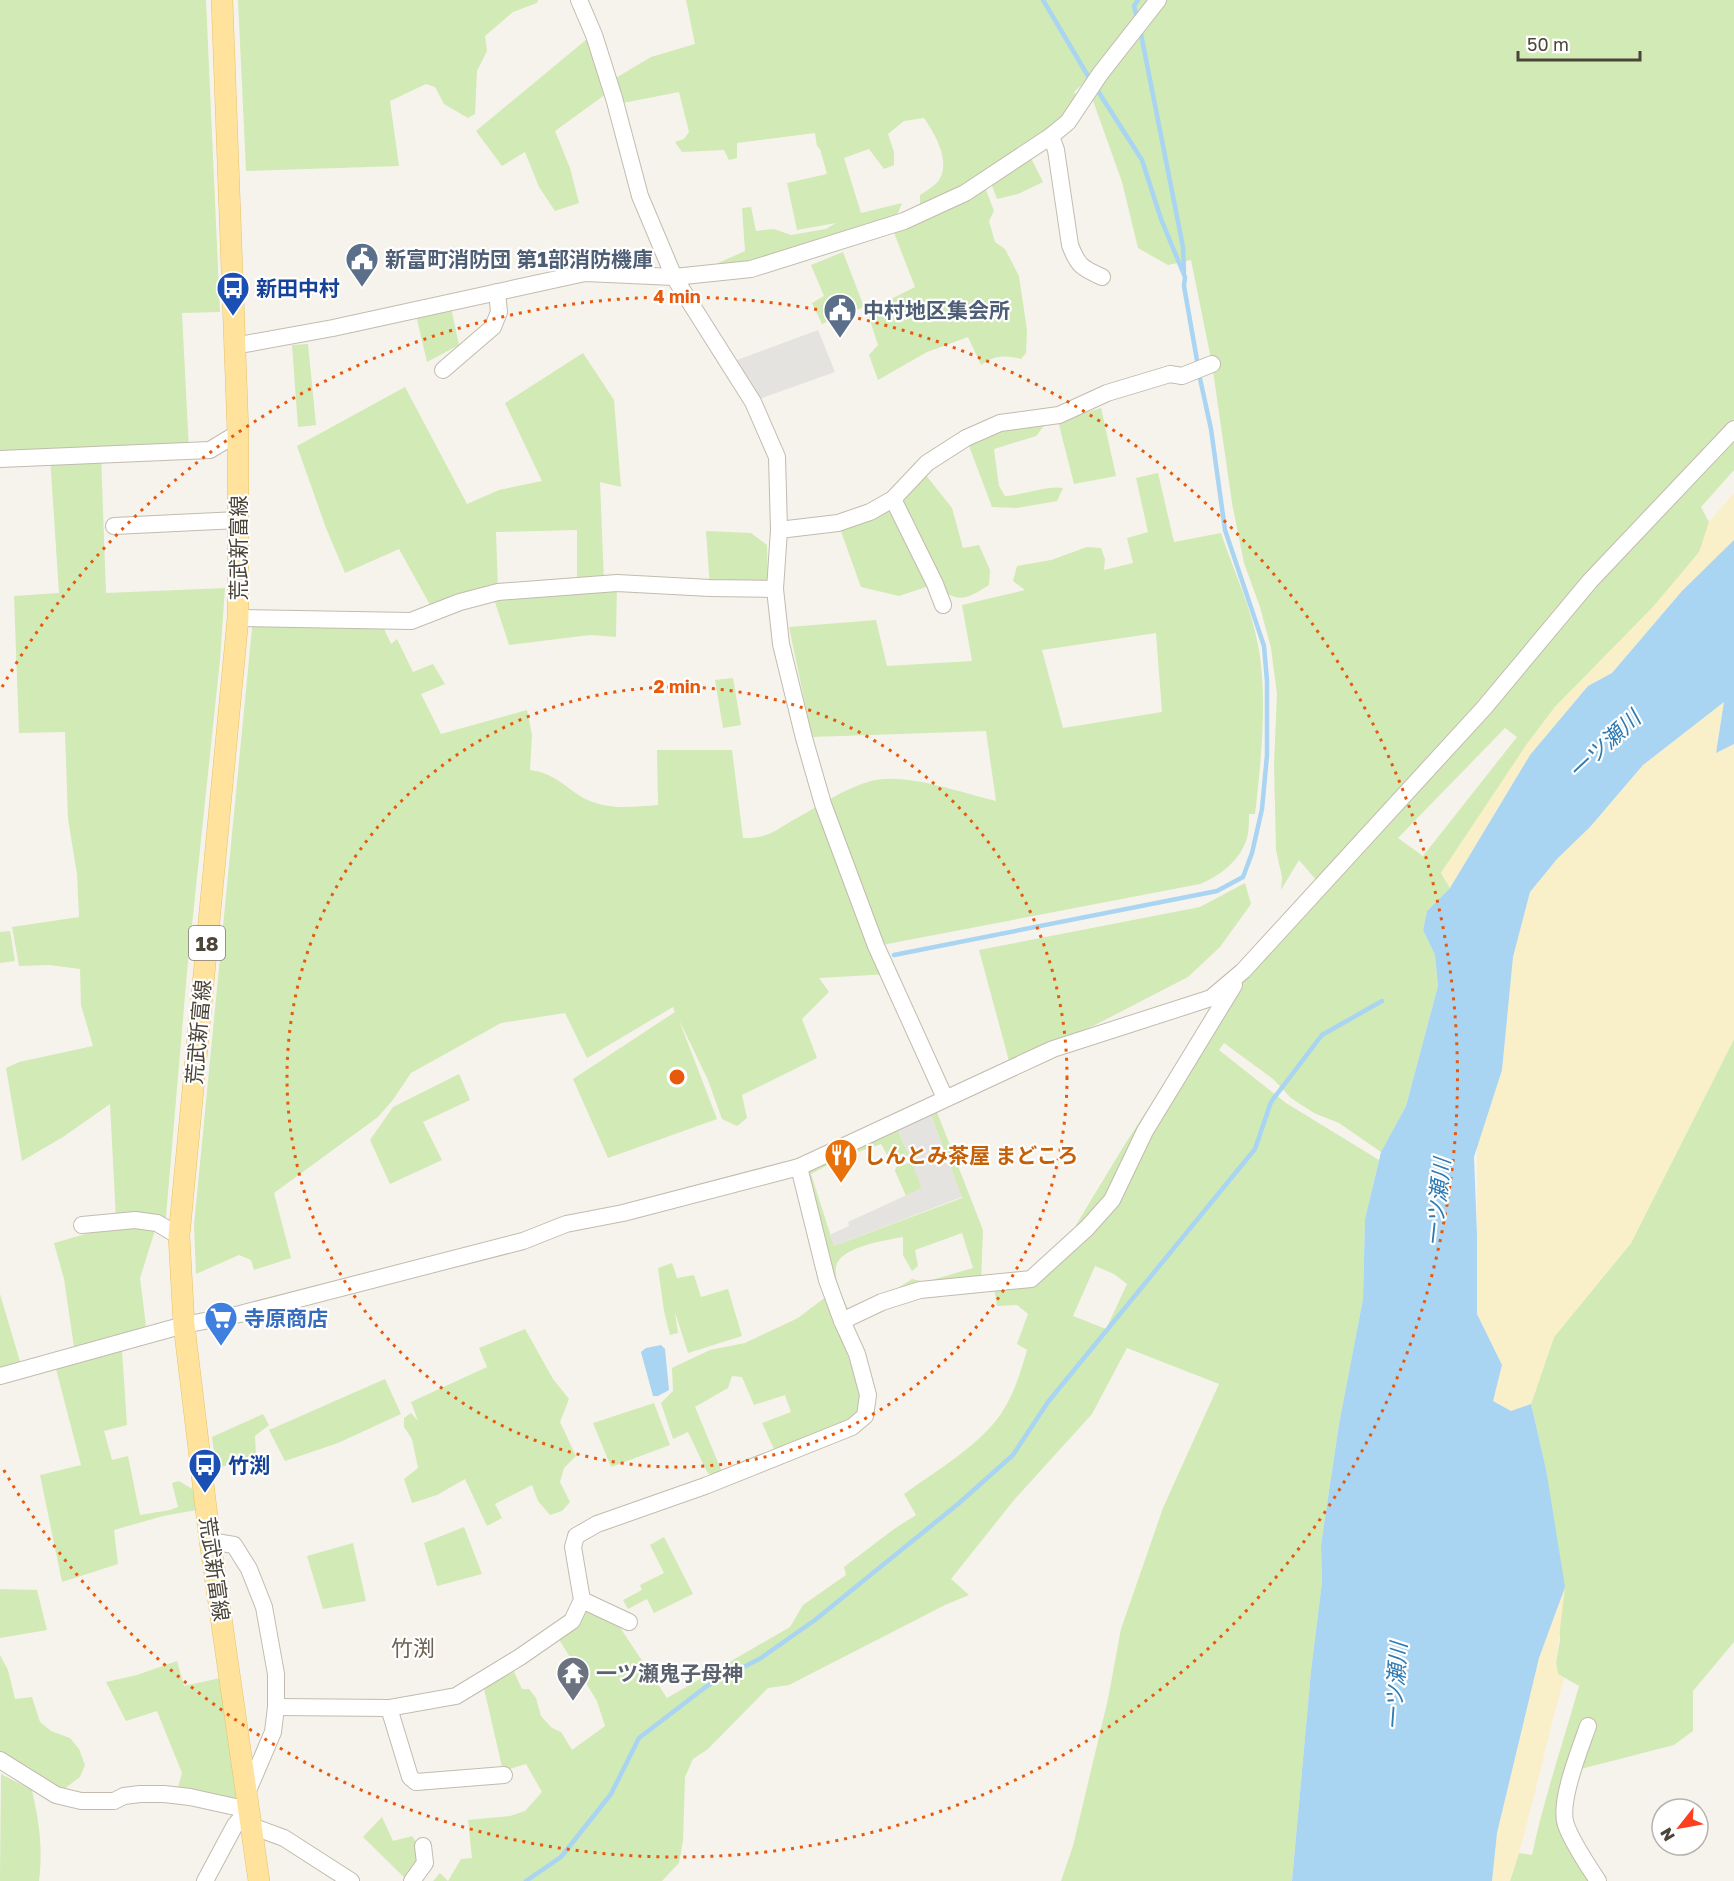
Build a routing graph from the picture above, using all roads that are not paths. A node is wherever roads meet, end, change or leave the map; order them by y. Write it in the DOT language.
graph roads {
  1 [pos="222,0"];
  2 [pos="579,0"];
  3 [pos="1158,0"];
  4 [pos="1051,136"];
  5 [pos="1102,277"];
  6 [pos="674,278"];
  7 [pos="497,292"];
  8 [pos="234,346"];
  9 [pos="1204,367"];
  10 [pos="443,370"];
  11 [pos="1734,429"];
  12 [pos="238,433"];
  13 [pos="0,459"];
  14 [pos="893,499"];
  15 [pos="238,520"];
  16 [pos="114,526"];
  17 [pos="778,530"];
  18 [pos="775,589"];
  19 [pos="943,605"];
  20 [pos="238,618"];
  21 [pos="1243,971"];
  22 [pos="945,1098"];
  23 [pos="799,1167"];
  24 [pos="82,1226"];
  25 [pos="179,1236"];
  26 [pos="842,1321"];
  27 [pos="184,1325"];
  28 [pos="0,1376"];
  29 [pos="210,1541"];
  30 [pos="582,1600"];
  31 [pos="629,1622"];
  32 [pos="276,1707"];
  33 [pos="389,1708"];
  34 [pos="1588,1726"];
  35 [pos="0,1760"];
  36 [pos="504,1775"];
  37 [pos="249,1810"];
  38 [pos="423,1846"];
  39 [pos="205,1881"];
  40 [pos="259,1881"];
  41 [pos="351,1881"];
  42 [pos="412,1881"];
  43 [pos="1598,1881"];
  1 -- 8 [label="main road, 荒武新富線 / 18"];
  2 -- 6 [label="street"];
  3 -- 4 [label="street"];
  4 -- 5 [label="street"];
  4 -- 6 [label="street"];
  6 -- 7 [label="street"];
  6 -- 17 [label="street"];
  7 -- 8 [label="street"];
  7 -- 10 [label="street"];
  8 -- 12 [label="main road, 荒武新富線 / 18"];
  9 -- 14 [label="street"];
  11 -- 21 [label="street"];
  12 -- 13 [label="street"];
  12 -- 15 [label="main road, 荒武新富線 / 18"];
  14 -- 17 [label="street"];
  14 -- 19 [label="street"];
  15 -- 16 [label="street"];
  15 -- 20 [label="main road, 荒武新富線 / 18"];
  17 -- 18 [label="street"];
  18 -- 20 [label="street"];
  18 -- 22 [label="street"];
  20 -- 25 [label="main road, 荒武新富線 / 18"];
  21 -- 22 [label="street"];
  21 -- 26 [label="street"];
  22 -- 23 [label="street"];
  23 -- 26 [label="street"];
  23 -- 27 [label="street"];
  24 -- 25 [label="street"];
  25 -- 27 [label="main road, 荒武新富線 / 18"];
  26 -- 30 [label="street"];
  27 -- 28 [label="street"];
  27 -- 29 [label="main road, 荒武新富線 / 18"];
  29 -- 32 [label="street"];
  29 -- 37 [label="main road, 荒武新富線 / 18"];
  30 -- 31 [label="street"];
  30 -- 33 [label="street"];
  32 -- 33 [label="street"];
  32 -- 37 [label="street"];
  33 -- 36 [label="street"];
  34 -- 43 [label="street"];
  35 -- 37 [label="street"];
  37 -- 39 [label="street"];
  37 -- 40 [label="main road, 荒武新富線 / 18"];
  37 -- 41 [label="street"];
  38 -- 42 [label="street"];
}
